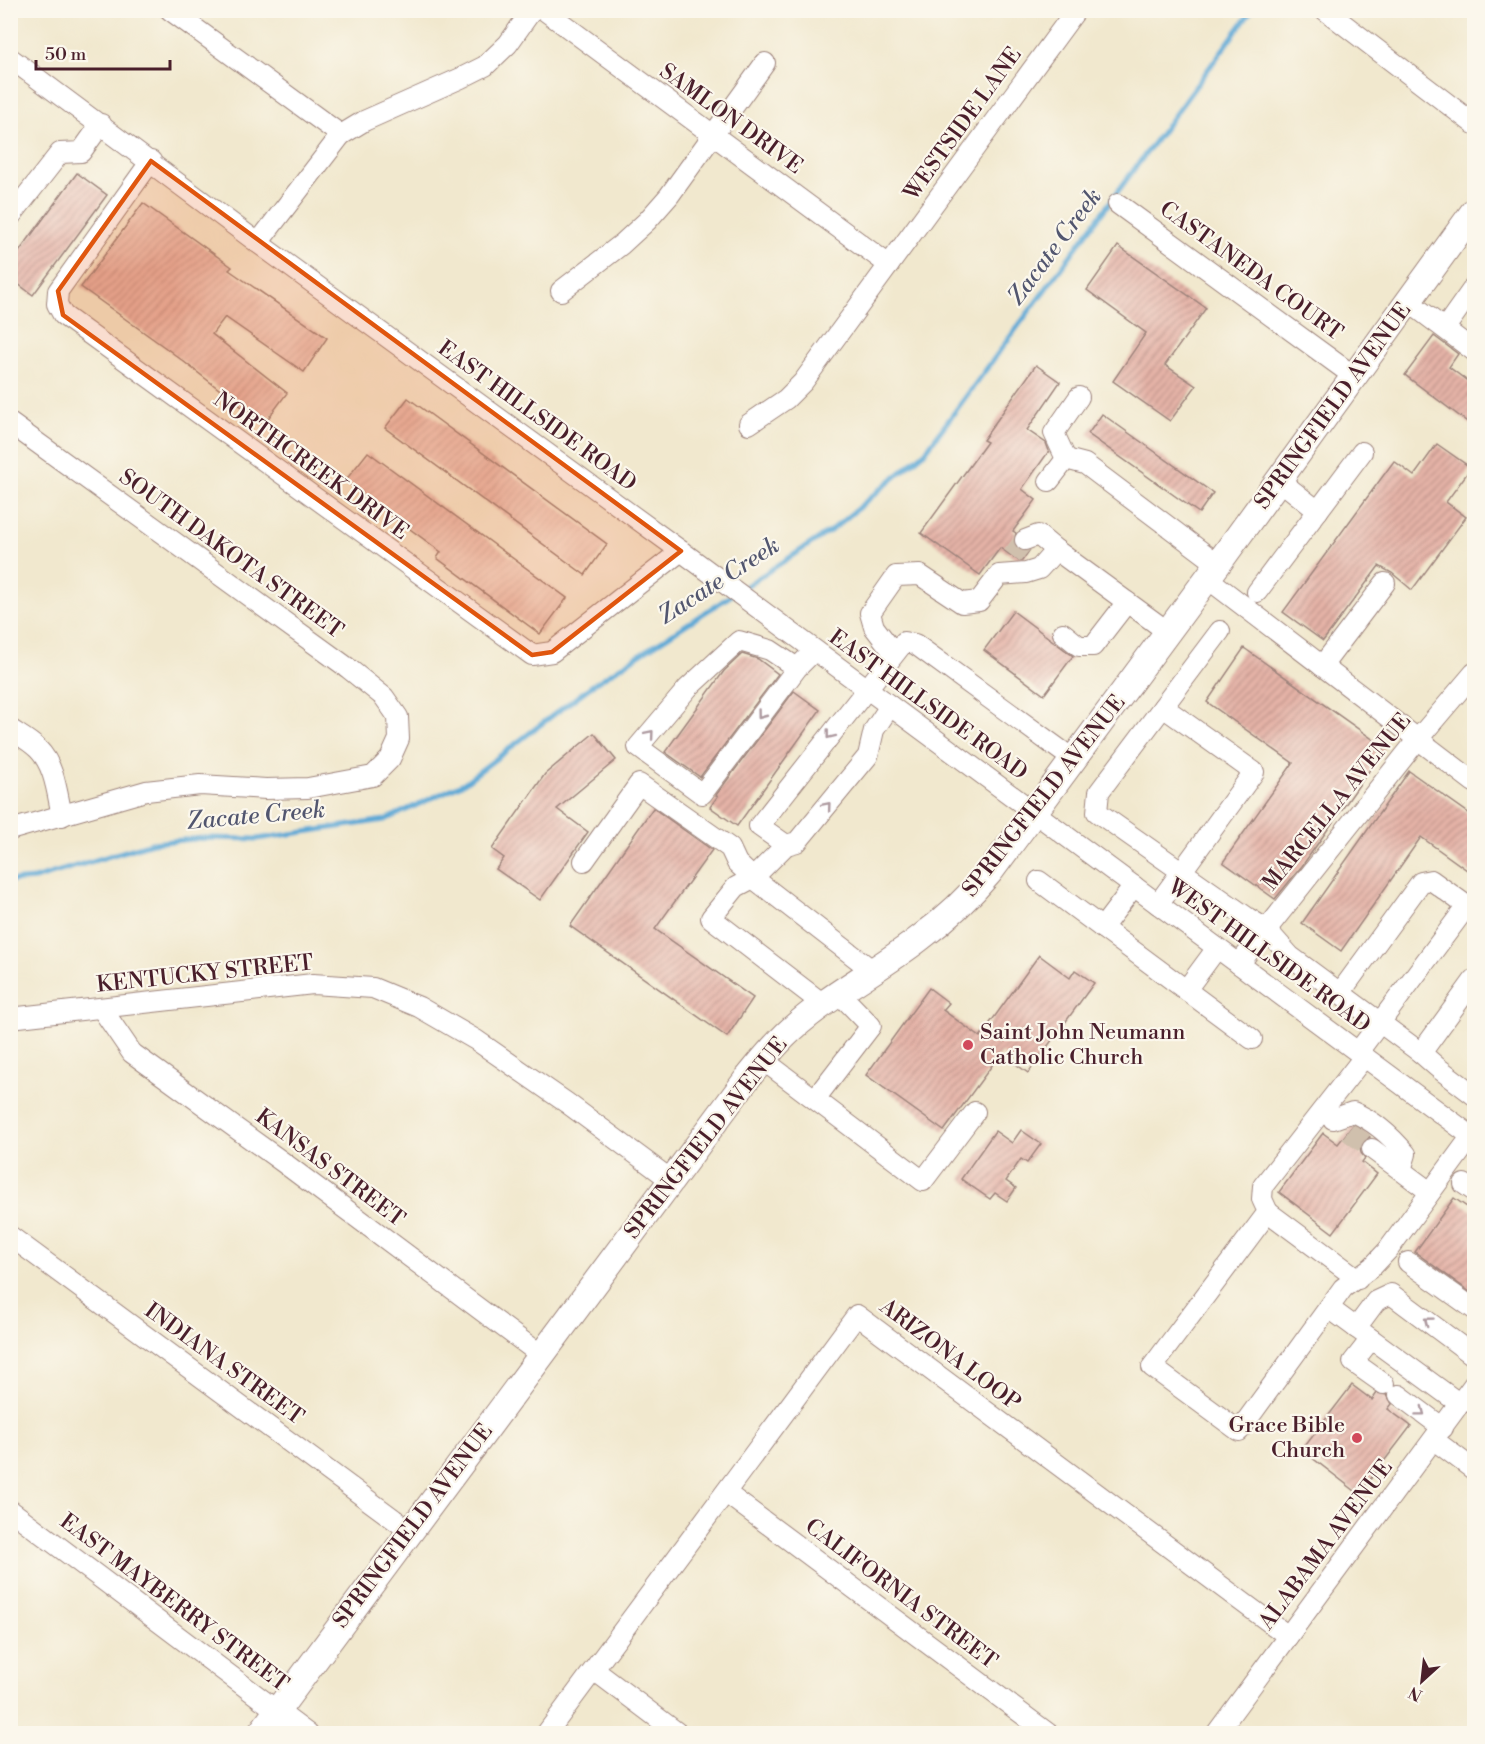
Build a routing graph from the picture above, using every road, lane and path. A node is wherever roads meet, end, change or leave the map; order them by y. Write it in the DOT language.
graph roads {
  1 [pos="170,10"];
  2 [pos="532,10"];
  3 [pos="544,10"];
  4 [pos="1076,10"];
  5 [pos="1326,10"];
  6 [pos="10,58"];
  7 [pos="765,63"];
  8 [pos="101,124"];
  9 [pos="1474,124"];
  10 [pos="341,135"];
  11 [pos="713,136"];
  12 [pos="151,161"];
  13 [pos="1118,204"];
  14 [pos="10,217"];
  15 [pos="1472,220"];
  16 [pos="258,243"];
  17 [pos="889,265"];
  18 [pos="1474,287"];
  19 [pos="561,291"];
  20 [pos="1409,302"];
  21 [pos="1445,328"];
  22 [pos="1472,345"];
  23 [pos="1355,377"];
  24 [pos="1079,397"];
  25 [pos="10,423"];
  26 [pos="749,424"];
  27 [pos="1362,452"];
  28 [pos="1066,459"];
  29 [pos="1279,480"];
  30 [pos="1049,481"];
  31 [pos="1318,511"];
  32 [pos="1025,540"];
  33 [pos="1056,550"];
  34 [pos="681,551"];
  35 [pos="1012,556"];
  36 [pos="1213,571"];
  37 [pos="999,575"];
  38 [pos="1385,583"];
  39 [pos="1257,592"];
  40 [pos="1127,602"];
  41 [pos="1220,631"];
  42 [pos="1168,632"];
  43 [pos="1063,633"];
  44 [pos="814,651"];
  45 [pos="894,653"];
  46 [pos="1322,666"];
  47 [pos="797,668"];
  48 [pos="1474,672"];
  49 [pos="867,689"];
  50 [pos="890,706"];
  51 [pos="1163,706"];
  52 [pos="10,729"];
  53 [pos="1418,739"];
  54 [pos="1074,760"];
  55 [pos="1474,782"];
  56 [pos="1035,813"];
  57 [pos="62,816"];
  58 [pos="10,830"];
  59 [pos="786,845"];
  60 [pos="584,861"];
  61 [pos="1183,872"];
  62 [pos="753,878"];
  63 [pos="1039,882"];
  64 [pos="1134,886"];
  65 [pos="1158,904"];
  66 [pos="1471,908"];
  67 [pos="1102,928"];
  68 [pos="1266,929"];
  69 [pos="1217,948"];
  70 [pos="1239,964"];
  71 [pos="873,971"];
  72 [pos="1474,980"];
  73 [pos="1186,990"];
  74 [pos="1340,993"];
  75 [pos="831,999"];
  76 [pos="102,1009"];
  77 [pos="10,1018"];
  78 [pos="1381,1023"];
  79 [pos="1252,1039"];
  80 [pos="1421,1053"];
  81 [pos="1361,1054"];
  82 [pos="763,1060"];
  83 [pos="1474,1095"];
  84 [pos="815,1099"];
  85 [pos="975,1112"];
  86 [pos="1334,1120"];
  87 [pos="1474,1136"];
  88 [pos="1372,1149"];
  89 [pos="1401,1170"];
  90 [pos="671,1180"];
  91 [pos="1430,1192"];
  92 [pos="1268,1212"];
  93 [pos="10,1236"];
  94 [pos="1408,1262"];
  95 [pos="1358,1279"];
  96 [pos="1329,1308"];
  97 [pos="1474,1309"];
  98 [pos="1363,1333"];
  99 [pos="541,1355"];
  100 [pos="1474,1356"];
  101 [pos="1474,1384"];
  102 [pos="1460,1404"];
  103 [pos="1438,1434"];
  104 [pos="1474,1470"];
  105 [pos="726,1493"];
  106 [pos="10,1510"];
  107 [pos="410,1531"];
  108 [pos="1288,1636"];
  109 [pos="594,1670"];
  110 [pos="277,1710"];
  111 [pos="260,1734"];
  112 [pos="308,1734"];
  113 [pos="546,1734"];
  114 [pos="679,1734"];
  115 [pos="1049,1734"];
  116 [pos="1216,1734"];
  1 -- 10 [label="street"];
  2 -- 10 [label="street"];
  3 -- 11 [label="street, SAMLON DRIVE"];
  4 -- 17 [label="street, WESTSIDE LANE"];
  5 -- 9 [label="street"];
  6 -- 8 [label="street, EAST HILLSIDE ROAD"];
  7 -- 11 [label="street"];
  8 -- 12 [label="street, EAST HILLSIDE ROAD"];
  8 -- 14 [label="street"];
  10 -- 16 [label="street"];
  11 -- 17 [label="street, SAMLON DRIVE"];
  11 -- 19 [label="street"];
  12 -- 16 [label="street, EAST HILLSIDE ROAD"];
  12 -- 34 [label="street, NORTHCREEK DRIVE"];
  13 -- 23 [label="street, CASTANEDA COURT"];
  15 -- 20 [label="main road, SPRINGFIELD AVENUE"];
  16 -- 34 [label="street, EAST HILLSIDE ROAD"];
  17 -- 26 [label="street, WESTSIDE LANE"];
  18 -- 21 [label="street"];
  20 -- 21 [label="street"];
  20 -- 23 [label="main road, SPRINGFIELD AVENUE"];
  21 -- 22 [label="street"];
  23 -- 29 [label="main road, SPRINGFIELD AVENUE"];
  24 -- 28 [label="street"];
  25 -- 57 [label="street, SOUTH DAKOTA STREET"];
  27 -- 31 [label="street"];
  28 -- 30 [label="street"];
  28 -- 36 [label="street"];
  29 -- 31 [label="street"];
  29 -- 36 [label="main road, SPRINGFIELD AVENUE"];
  31 -- 39 [label="street"];
  32 -- 33 [label="street"];
  33 -- 37 [label="street"];
  33 -- 40 [label="street"];
  34 -- 44 [label="street, EAST HILLSIDE ROAD"];
  35 -- 37 [label="street"];
  36 -- 42 [label="main road, SPRINGFIELD AVENUE"];
  36 -- 46 [label="street"];
  37 -- 45 [label="street"];
  38 -- 46 [label="street"];
  40 -- 42 [label="street"];
  40 -- 43 [label="street"];
  41 -- 51 [label="street"];
  42 -- 54 [label="main road, SPRINGFIELD AVENUE"];
  44 -- 47 [label="street"];
  44 -- 49 [label="street, EAST HILLSIDE ROAD"];
  45 -- 49 [label="street"];
  45 -- 54 [label="street"];
  46 -- 53 [label="street"];
  47 -- 47 [label="street, one-way"];
  48 -- 53 [label="street, MARCELLA AVENUE"];
  49 -- 50 [label="street, EAST HILLSIDE ROAD"];
  49 -- 59 [label="street, one-way"];
  50 -- 56 [label="street, EAST HILLSIDE ROAD"];
  59 -- 50 [label="street, one-way"];
  51 -- 61 [label="street"];
  51 -- 61 [label="street"];
  52 -- 57 [label="street"];
  53 -- 55 [label="street"];
  53 -- 68 [label="street, MARCELLA AVENUE"];
  54 -- 56 [label="main road, SPRINGFIELD AVENUE"];
  56 -- 64 [label="street, WEST HILLSIDE ROAD"];
  56 -- 71 [label="main road, SPRINGFIELD AVENUE"];
  57 -- 58 [label="street"];
  59 -- 62 [label="street"];
  60 -- 62 [label="street"];
  61 -- 65 [label="street"];
  61 -- 68 [label="street"];
  62 -- 71 [label="street"];
  62 -- 75 [label="street"];
  63 -- 67 [label="street"];
  64 -- 65 [label="street, WEST HILLSIDE ROAD"];
  64 -- 67 [label="street"];
  65 -- 69 [label="street, WEST HILLSIDE ROAD"];
  66 -- 74 [label="street"];
  66 -- 78 [label="street"];
  67 -- 73 [label="street"];
  68 -- 70 [label="street, MARCELLA AVENUE"];
  68 -- 74 [label="street"];
  69 -- 70 [label="street, WEST HILLSIDE ROAD"];
  69 -- 73 [label="street"];
  70 -- 81 [label="street, WEST HILLSIDE ROAD"];
  71 -- 75 [label="main road, SPRINGFIELD AVENUE"];
  72 -- 80 [label="street"];
  73 -- 79 [label="street"];
  74 -- 78 [label="street"];
  75 -- 82 [label="main road, SPRINGFIELD AVENUE"];
  75 -- 84 [label="street"];
  76 -- 77 [label="street, KENTUCKY STREET"];
  76 -- 90 [label="street, KENTUCKY STREET"];
  76 -- 99 [label="street, KANSAS STREET"];
  78 -- 80 [label="street"];
  78 -- 81 [label="street"];
  80 -- 83 [label="street"];
  81 -- 86 [label="street"];
  81 -- 87 [label="street, WEST HILLSIDE ROAD"];
  82 -- 84 [label="street"];
  82 -- 90 [label="main road, SPRINGFIELD AVENUE"];
  84 -- 85 [label="street"];
  86 -- 89 [label="street"];
  86 -- 92 [label="street"];
  87 -- 91 [label="street"];
  88 -- 89 [label="street"];
  89 -- 91 [label="street"];
  90 -- 99 [label="main road, SPRINGFIELD AVENUE"];
  91 -- 95 [label="street"];
  92 -- 95 [label="street"];
  92 -- 96 [label="street"];
  93 -- 107 [label="street, INDIANA STREET"];
  94 -- 97 [label="street"];
  95 -- 96 [label="street"];
  96 -- 98 [label="street"];
  100 -- 98 [label="street, one-way"];
  98 -- 102 [label="street"];
  98 -- 103 [label="street, one-way"];
  99 -- 107 [label="main road, SPRINGFIELD AVENUE"];
  101 -- 102 [label="street, ALABAMA AVENUE"];
  102 -- 103 [label="street, ALABAMA AVENUE"];
  103 -- 104 [label="street"];
  103 -- 108 [label="street, ALABAMA AVENUE"];
  105 -- 108 [label="street, ARIZONA LOOP"];
  105 -- 109 [label="street, ARIZONA LOOP"];
  105 -- 115 [label="street, CALIFORNIA STREET"];
  106 -- 110 [label="street, EAST MAYBERRY STREET"];
  107 -- 110 [label="main road, SPRINGFIELD AVENUE"];
  108 -- 116 [label="street, ALABAMA AVENUE"];
  109 -- 113 [label="street, ARIZONA LOOP"];
  109 -- 114 [label="street"];
  110 -- 111 [label="main road, SPRINGFIELD AVENUE"];
  110 -- 112 [label="street, EAST MAYBERRY STREET"];
}
